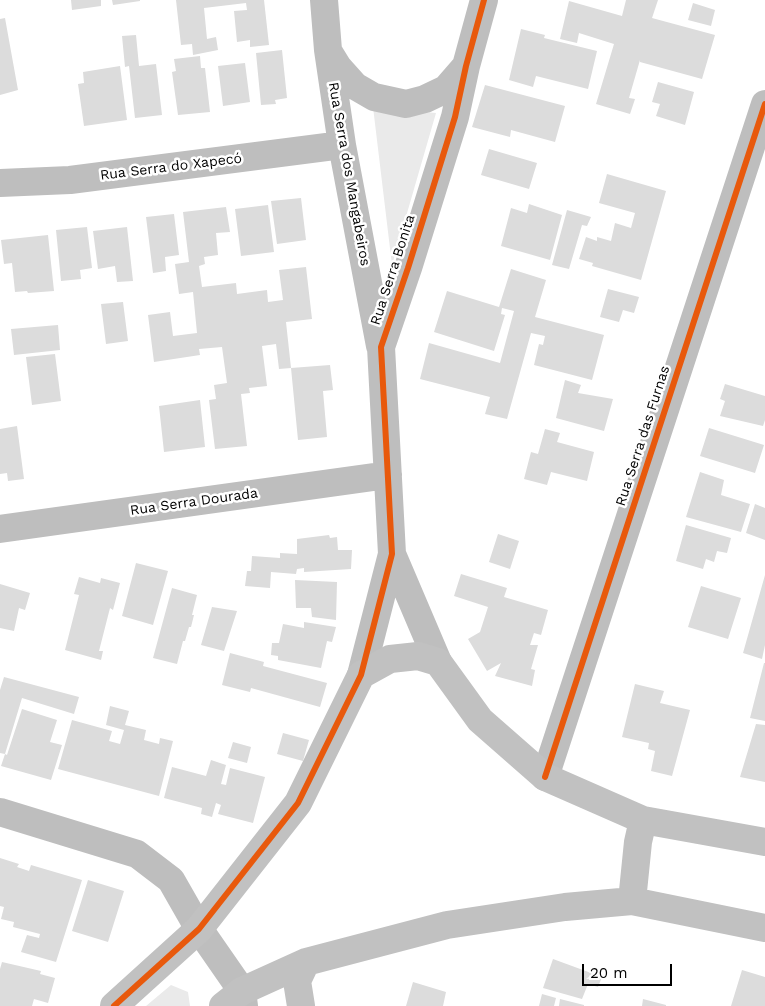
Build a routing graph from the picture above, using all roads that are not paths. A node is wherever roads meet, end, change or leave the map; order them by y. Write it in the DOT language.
graph roads {
  1 [pos="324,0"];
  2 [pos="484,0"];
  3 [pos="328,50"];
  4 [pos="466,66"];
  5 [pos="765,104"];
  6 [pos="342,145"];
  7 [pos="0,183"];
  8 [pos="380,347"];
  9 [pos="388,475"];
  10 [pos="0,529"];
  11 [pos="392,554"];
  12 [pos="438,662"];
  13 [pos="361,675"];
  14 [pos="545,777"];
  15 [pos="0,812"];
  16 [pos="643,820"];
  17 [pos="765,842"];
  18 [pos="632,901"];
  19 [pos="765,928"];
  20 [pos="199,929"];
  21 [pos="306,962"];
  22 [pos="237,1001"];
  23 [pos="114,1006"];
  24 [pos="301,1006"];
  1 -- 3 [label="street, Rua Serra dos Mangabeiros"];
  2 -- 4 [label="street, Rua Serra Bonita"];
  3 -- 4 [label="street"];
  3 -- 6 [label="street, Rua Serra dos Mangabeiros"];
  4 -- 8 [label="street, Rua Serra Bonita"];
  5 -- 14 [label="street, Rua Serra das Furnas"];
  6 -- 7 [label="street, Rua Serra do Xapecó"];
  6 -- 8 [label="street, Rua Serra dos Mangabeiros"];
  8 -- 9 [label="street, Rua Serra Bonita"];
  9 -- 10 [label="street, Rua Serra Dourada"];
  9 -- 11 [label="street, Rua Serra Bonita"];
  11 -- 12 [label="street"];
  11 -- 13 [label="street"];
  12 -- 13 [label="street"];
  12 -- 14 [label="street"];
  13 -- 20 [label="street"];
  14 -- 16 [label="street"];
  15 -- 20 [label="street"];
  16 -- 17 [label="street"];
  16 -- 18 [label="street"];
  18 -- 19 [label="street"];
  18 -- 21 [label="street"];
  20 -- 22 [label="street"];
  20 -- 23 [label="street"];
  21 -- 22 [label="street"];
  21 -- 24 [label="street"];
}
